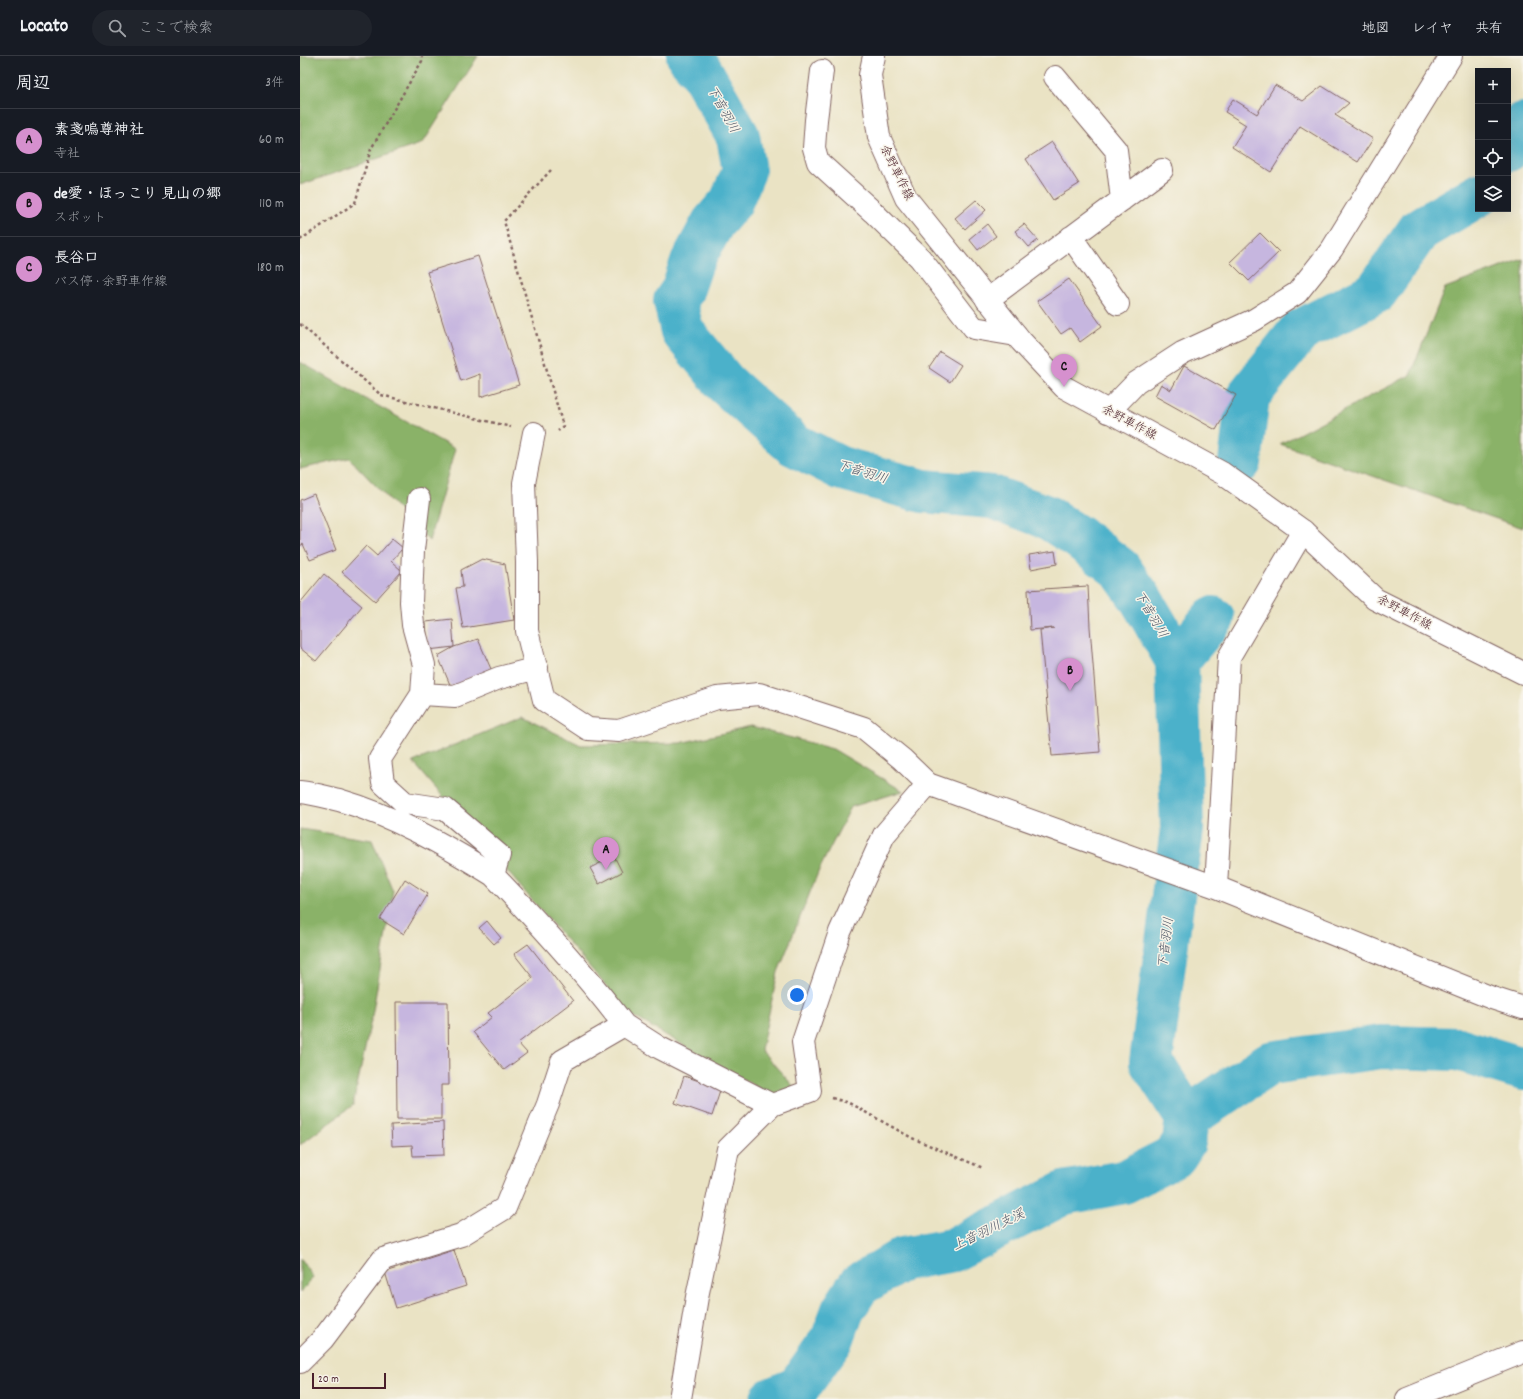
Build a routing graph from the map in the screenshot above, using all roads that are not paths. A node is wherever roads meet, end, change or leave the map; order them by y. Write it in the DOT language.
graph roads {
  1 [pos="874,56"];
  2 [pos="1451,56"];
  3 [pos="822,71"];
  4 [pos="1055,77"];
  5 [pos="1162,170"];
  6 [pos="1122,200"];
  7 [pos="1071,238"];
  8 [pos="987,300"];
  9 [pos="1118,304"];
  10 [pos="1016,335"];
  11 [pos="1108,412"];
  12 [pos="534,433"];
  13 [pos="419,500"];
  14 [pos="1303,531"];
  15 [pos="537,668"];
  16 [pos="1523,673"];
  17 [pos="422,694"];
  18 [pos="928,784"];
  19 [pos="300,792"];
  20 [pos="493,875"];
  21 [pos="1216,887"];
  22 [pos="1523,1008"];
  23 [pos="624,1025"];
  24 [pos="772,1105"];
  25 [pos="1523,1352"];
  26 [pos="300,1362"];
  27 [pos="680,1399"];
  28 [pos="1407,1399"];
  1 -- 8 [label="street, 余野車作線"];
  2 -- 11 [label="street"];
  3 -- 10 [label="street"];
  4 -- 6 [label="street"];
  5 -- 6 [label="street"];
  6 -- 7 [label="street"];
  7 -- 8 [label="street"];
  7 -- 9 [label="street"];
  8 -- 10 [label="street, 余野車作線"];
  10 -- 11 [label="street, 余野車作線"];
  11 -- 14 [label="street, 余野車作線"];
  12 -- 15 [label="street"];
  13 -- 17 [label="street"];
  14 -- 16 [label="street, 余野車作線"];
  14 -- 21 [label="street"];
  15 -- 17 [label="street"];
  15 -- 18 [label="street"];
  17 -- 20 [label="street"];
  18 -- 21 [label="street"];
  18 -- 24 [label="street"];
  19 -- 20 [label="street"];
  20 -- 23 [label="street"];
  21 -- 22 [label="street"];
  23 -- 24 [label="street"];
  23 -- 26 [label="street"];
  24 -- 27 [label="street"];
  25 -- 28 [label="street"];
}
